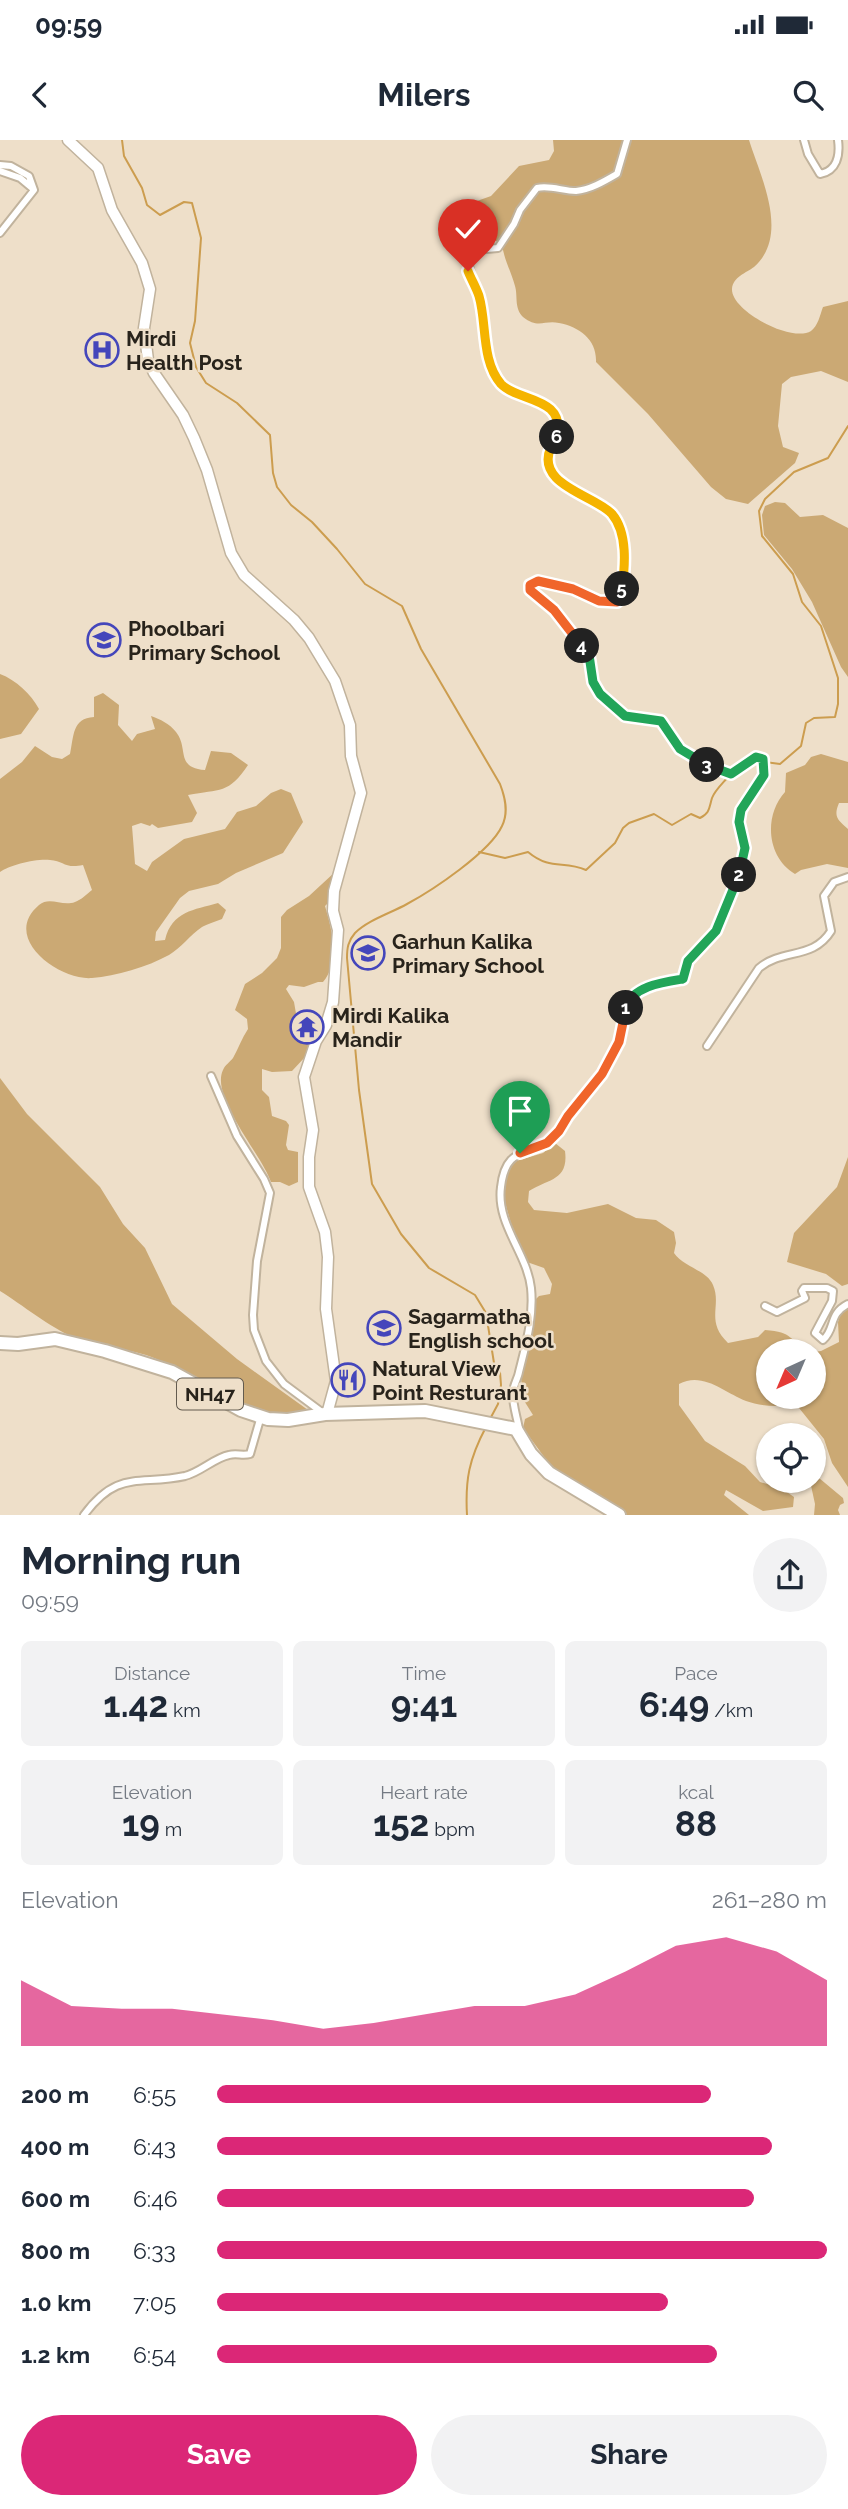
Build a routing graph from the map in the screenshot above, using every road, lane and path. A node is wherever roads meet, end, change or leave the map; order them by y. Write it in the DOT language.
graph roads {
  1 [pos="68,140"];
  2 [pos="627,140"];
  3 [pos="804,140"];
  4 [pos="838,140"];
  5 [pos="0,165"];
  6 [pos="0,171"];
  7 [pos="34,190"];
  8 [pos="0,233"];
  9 [pos="848,877"];
  10 [pos="707,1046"];
  11 [pos="211,1076"];
  12 [pos="848,1304"];
  13 [pos="765,1306"];
  14 [pos="0,1343"];
  15 [pos="326,1414"];
  16 [pos="261,1416"];
  17 [pos="518,1431"];
  18 [pos="84,1515"];
  19 [pos="620,1515"];
  1 -- 15 [label="street"];
  2 -- 17 [label="street"];
  3 -- 4 [label="street"];
  5 -- 7 [label="street"];
  6 -- 7 [label="street"];
  7 -- 8 [label="street"];
  9 -- 10 [label="street"];
  11 -- 15 [label="street"];
  12 -- 13 [label="street"];
  14 -- 16 [label="highway, NH47"];
  15 -- 16 [label="highway, NH47"];
  15 -- 17 [label="highway, NH47"];
  16 -- 18 [label="street"];
  17 -- 19 [label="highway"];
}
